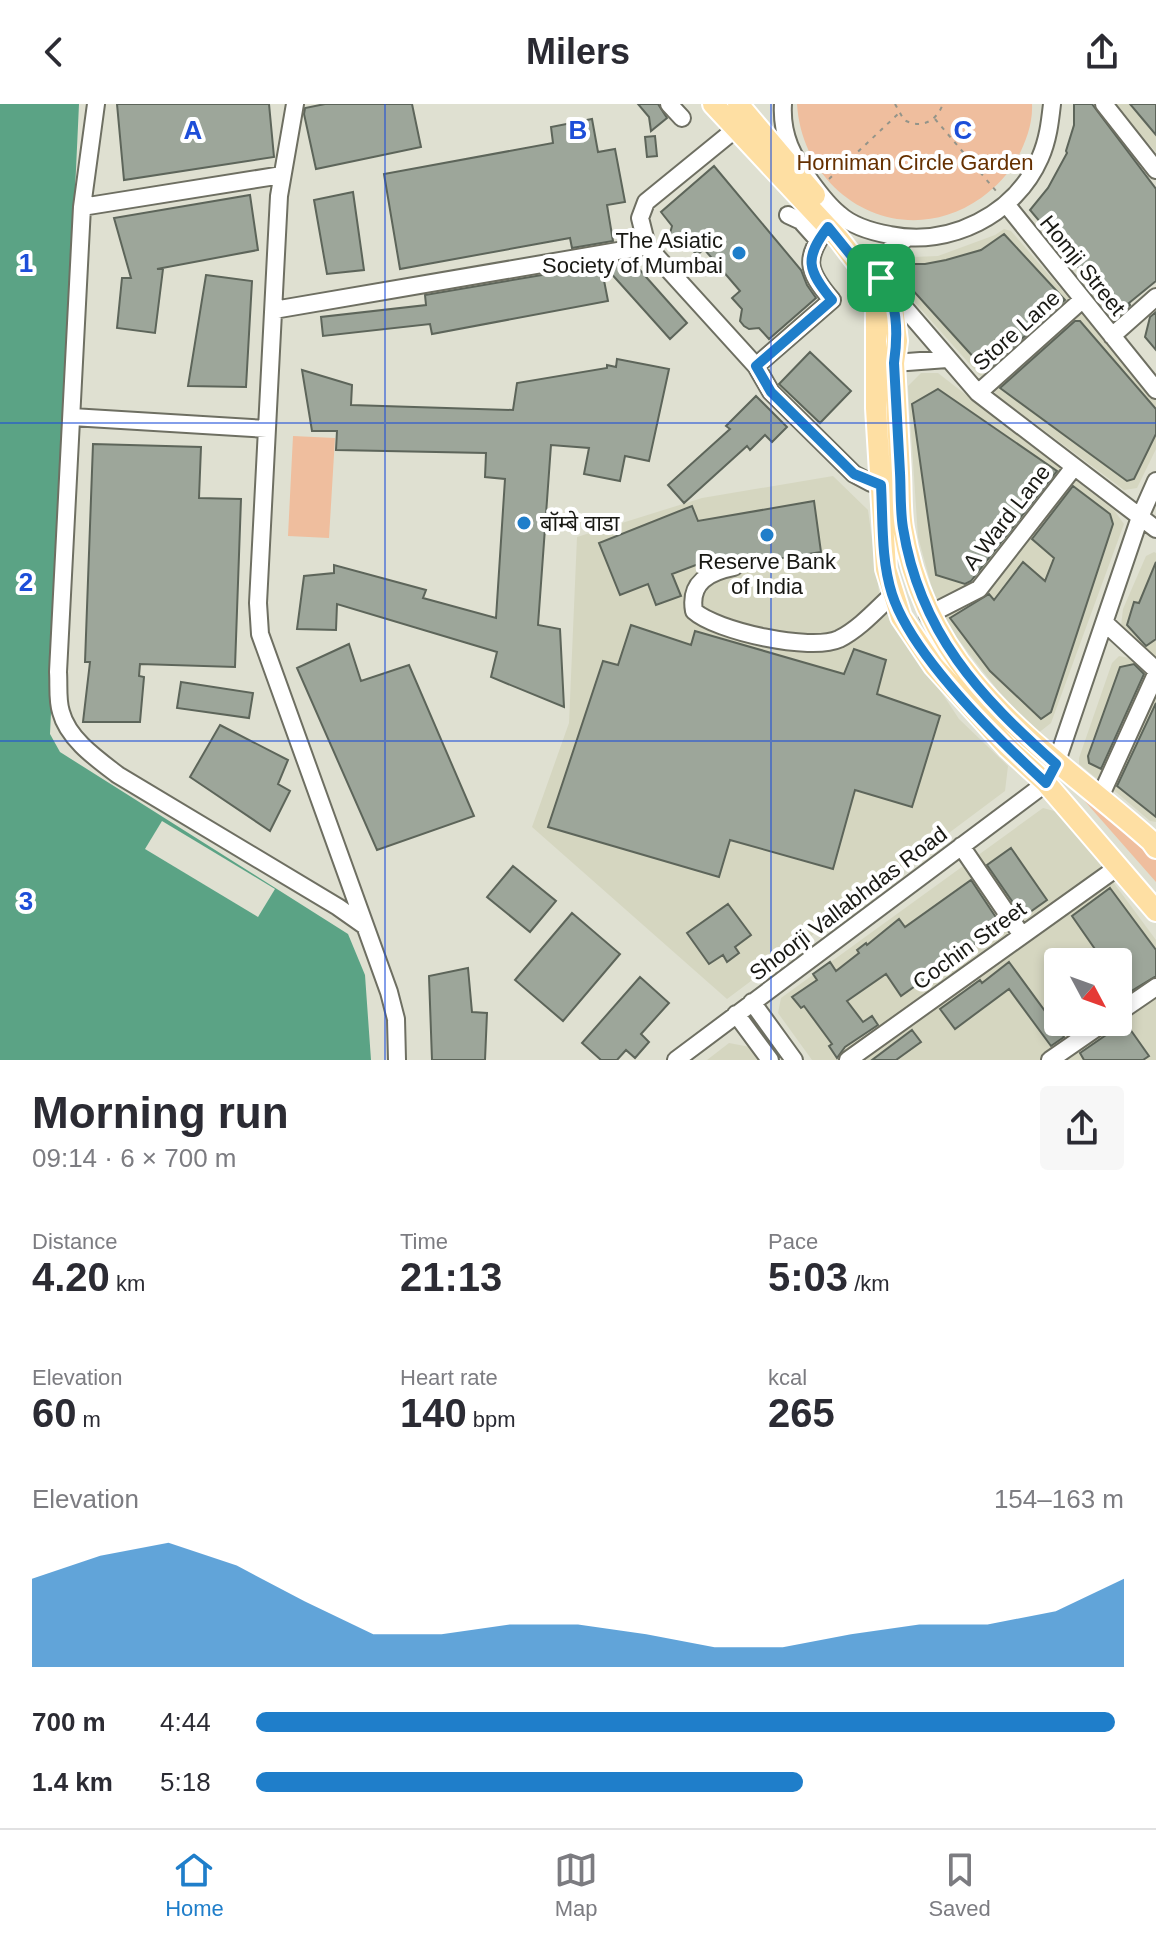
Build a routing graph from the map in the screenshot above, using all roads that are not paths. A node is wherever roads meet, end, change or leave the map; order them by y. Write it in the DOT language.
graph roads {
  1 [pos="96,104"];
  2 [pos="295,104"];
  3 [pos="669,104"];
  4 [pos="713,104"];
  5 [pos="1052,104"];
  6 [pos="1104,104"];
  7 [pos="782,110"];
  8 [pos="741,117"];
  9 [pos="682,118"];
  10 [pos="767,137"];
  11 [pos="768,163"];
  12 [pos="1156,170"];
  13 [pos="282,175"];
  14 [pos="1006,204"];
  15 [pos="82,207"];
  16 [pos="788,215"];
  17 [pos="823,233"];
  18 [pos="907,238"];
  19 [pos="647,246"];
  20 [pos="878,279"];
  21 [pos="1156,297"];
  22 [pos="1082,300"];
  23 [pos="274,310"];
  24 [pos="1112,336"];
  25 [pos="947,359"];
  26 [pos="894,363"];
  27 [pos="756,366"];
  28 [pos="1156,390"];
  29 [pos="978,393"];
  30 [pos="72,417"];
  31 [pos="267,429"];
  32 [pos="1074,467"];
  33 [pos="1156,481"];
  34 [pos="891,485"];
  35 [pos="1140,517"];
  36 [pos="1156,529"];
  37 [pos="734,567"];
  38 [pos="892,595"];
  39 [pos="928,615"];
  40 [pos="1105,623"];
  41 [pos="1155,669"];
  42 [pos="1056,764"];
  43 [pos="1046,783"];
  44 [pos="1101,795"];
  45 [pos="1154,840"];
  46 [pos="961,846"];
  47 [pos="1118,867"];
  48 [pos="1156,911"];
  49 [pos="365,926"];
  50 [pos="1021,934"];
  51 [pos="1156,987"];
  52 [pos="752,1002"];
  53 [pos="1132,1003"];
  54 [pos="736,1014"];
  55 [pos="1085,1036"];
  56 [pos="397,1060"];
  57 [pos="676,1060"];
  58 [pos="770,1060"];
  59 [pos="794,1060"];
  60 [pos="848,1060"];
  61 [pos="1050,1060"];
  1 -- 15 [label="street"];
  2 -- 13 [label="street"];
  3 -- 9 [label="street"];
  4 -- 8 [label="main road"];
  5 -- 14 [label="street"];
  6 -- 12 [label="street"];
  7 -- 10 [label="street"];
  7 -- 18 [label="street"];
  8 -- 10 [label="main road"];
  8 -- 11 [label="main road"];
  8 -- 19 [label="street"];
  10 -- 11 [label="street"];
  10 -- 20 [label="main road"];
  11 -- 17 [label="main road"];
  13 -- 15 [label="street"];
  13 -- 23 [label="street"];
  14 -- 18 [label="street"];
  14 -- 22 [label="street, Homji Street"];
  15 -- 30 [label="street"];
  16 -- 17 [label="street"];
  17 -- 20 [label="main road"];
  17 -- 27 [label="street"];
  18 -- 20 [label="street"];
  19 -- 23 [label="street"];
  19 -- 27 [label="street"];
  20 -- 25 [label="street"];
  20 -- 26 [label="main road"];
  20 -- 34 [label="main road"];
  21 -- 24 [label="street"];
  22 -- 24 [label="street, Homji Street"];
  22 -- 29 [label="street, Store Lane"];
  23 -- 31 [label="street"];
  24 -- 28 [label="street, Homji Street"];
  25 -- 26 [label="street"];
  25 -- 29 [label="street"];
  26 -- 34 [label="main road"];
  27 -- 34 [label="street"];
  29 -- 32 [label="street"];
  30 -- 31 [label="street"];
  30 -- 49 [label="street"];
  31 -- 49 [label="street"];
  32 -- 35 [label="street"];
  32 -- 39 [label="street, A Ward Lane"];
  33 -- 35 [label="street"];
  34 -- 38 [label="main road"];
  34 -- 39 [label="main road"];
  35 -- 36 [label="street"];
  35 -- 40 [label="street"];
  37 -- 38 [label="street"];
  38 -- 43 [label="main road"];
  39 -- 42 [label="main road"];
  40 -- 41 [label="street"];
  40 -- 42 [label="street"];
  41 -- 44 [label="street"];
  42 -- 43 [label="street"];
  42 -- 44 [label="main road"];
  43 -- 46 [label="street, Shoorji Vallabhdas Road"];
  43 -- 47 [label="main road"];
  44 -- 45 [label="main road"];
  46 -- 50 [label="street"];
  46 -- 52 [label="street, Shoorji Vallabhdas Road"];
  47 -- 48 [label="main road"];
  47 -- 50 [label="street, Cochin Street"];
  49 -- 56 [label="street"];
  50 -- 60 [label="street, Cochin Street"];
  51 -- 53 [label="street"];
  52 -- 54 [label="street, Shoorji Vallabhdas Road"];
  52 -- 59 [label="street"];
  54 -- 57 [label="street, Shoorji Vallabhdas Road"];
  54 -- 58 [label="street"];
  55 -- 61 [label="street"];
}
